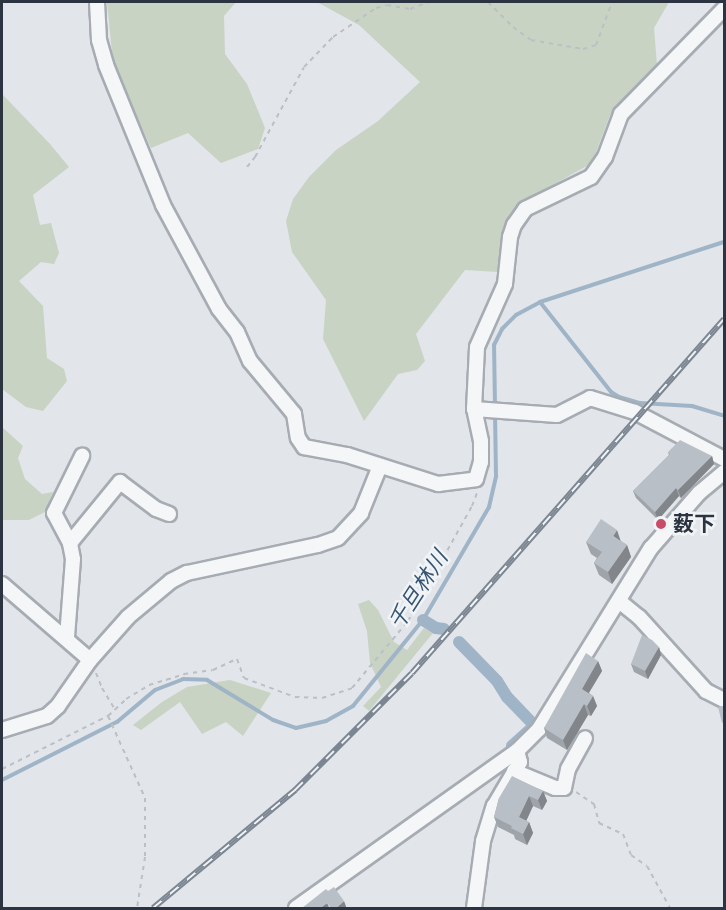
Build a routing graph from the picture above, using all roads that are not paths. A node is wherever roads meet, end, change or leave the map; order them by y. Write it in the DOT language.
graph roads {
  1 [pos="97,2"];
  2 [pos="724,9"];
  3 [pos="474,409"];
  4 [pos="82,456"];
  5 [pos="724,459"];
  6 [pos="381,466"];
  7 [pos="724,474"];
  8 [pos="169,514"];
  9 [pos="69,543"];
  10 [pos="2,584"];
  11 [pos="618,601"];
  12 [pos="67,637"];
  13 [pos="90,660"];
  14 [pos="724,700"];
  15 [pos="2,730"];
  16 [pos="585,738"];
  17 [pos="517,751"];
  18 [pos="514,771"];
  19 [pos="296,909"];
  20 [pos="474,909"];
  1 -- 6 [label="street"];
  2 -- 3 [label="street"];
  3 -- 5 [label="street"];
  3 -- 6 [label="street"];
  4 -- 9 [label="street"];
  6 -- 13 [label="street"];
  7 -- 11 [label="street"];
  8 -- 9 [label="street"];
  9 -- 12 [label="street"];
  10 -- 12 [label="street"];
  11 -- 14 [label="street"];
  11 -- 17 [label="street"];
  12 -- 13 [label="street"];
  13 -- 15 [label="street"];
  16 -- 18 [label="street"];
  17 -- 18 [label="street"];
  17 -- 19 [label="street"];
  18 -- 20 [label="street"];
}
